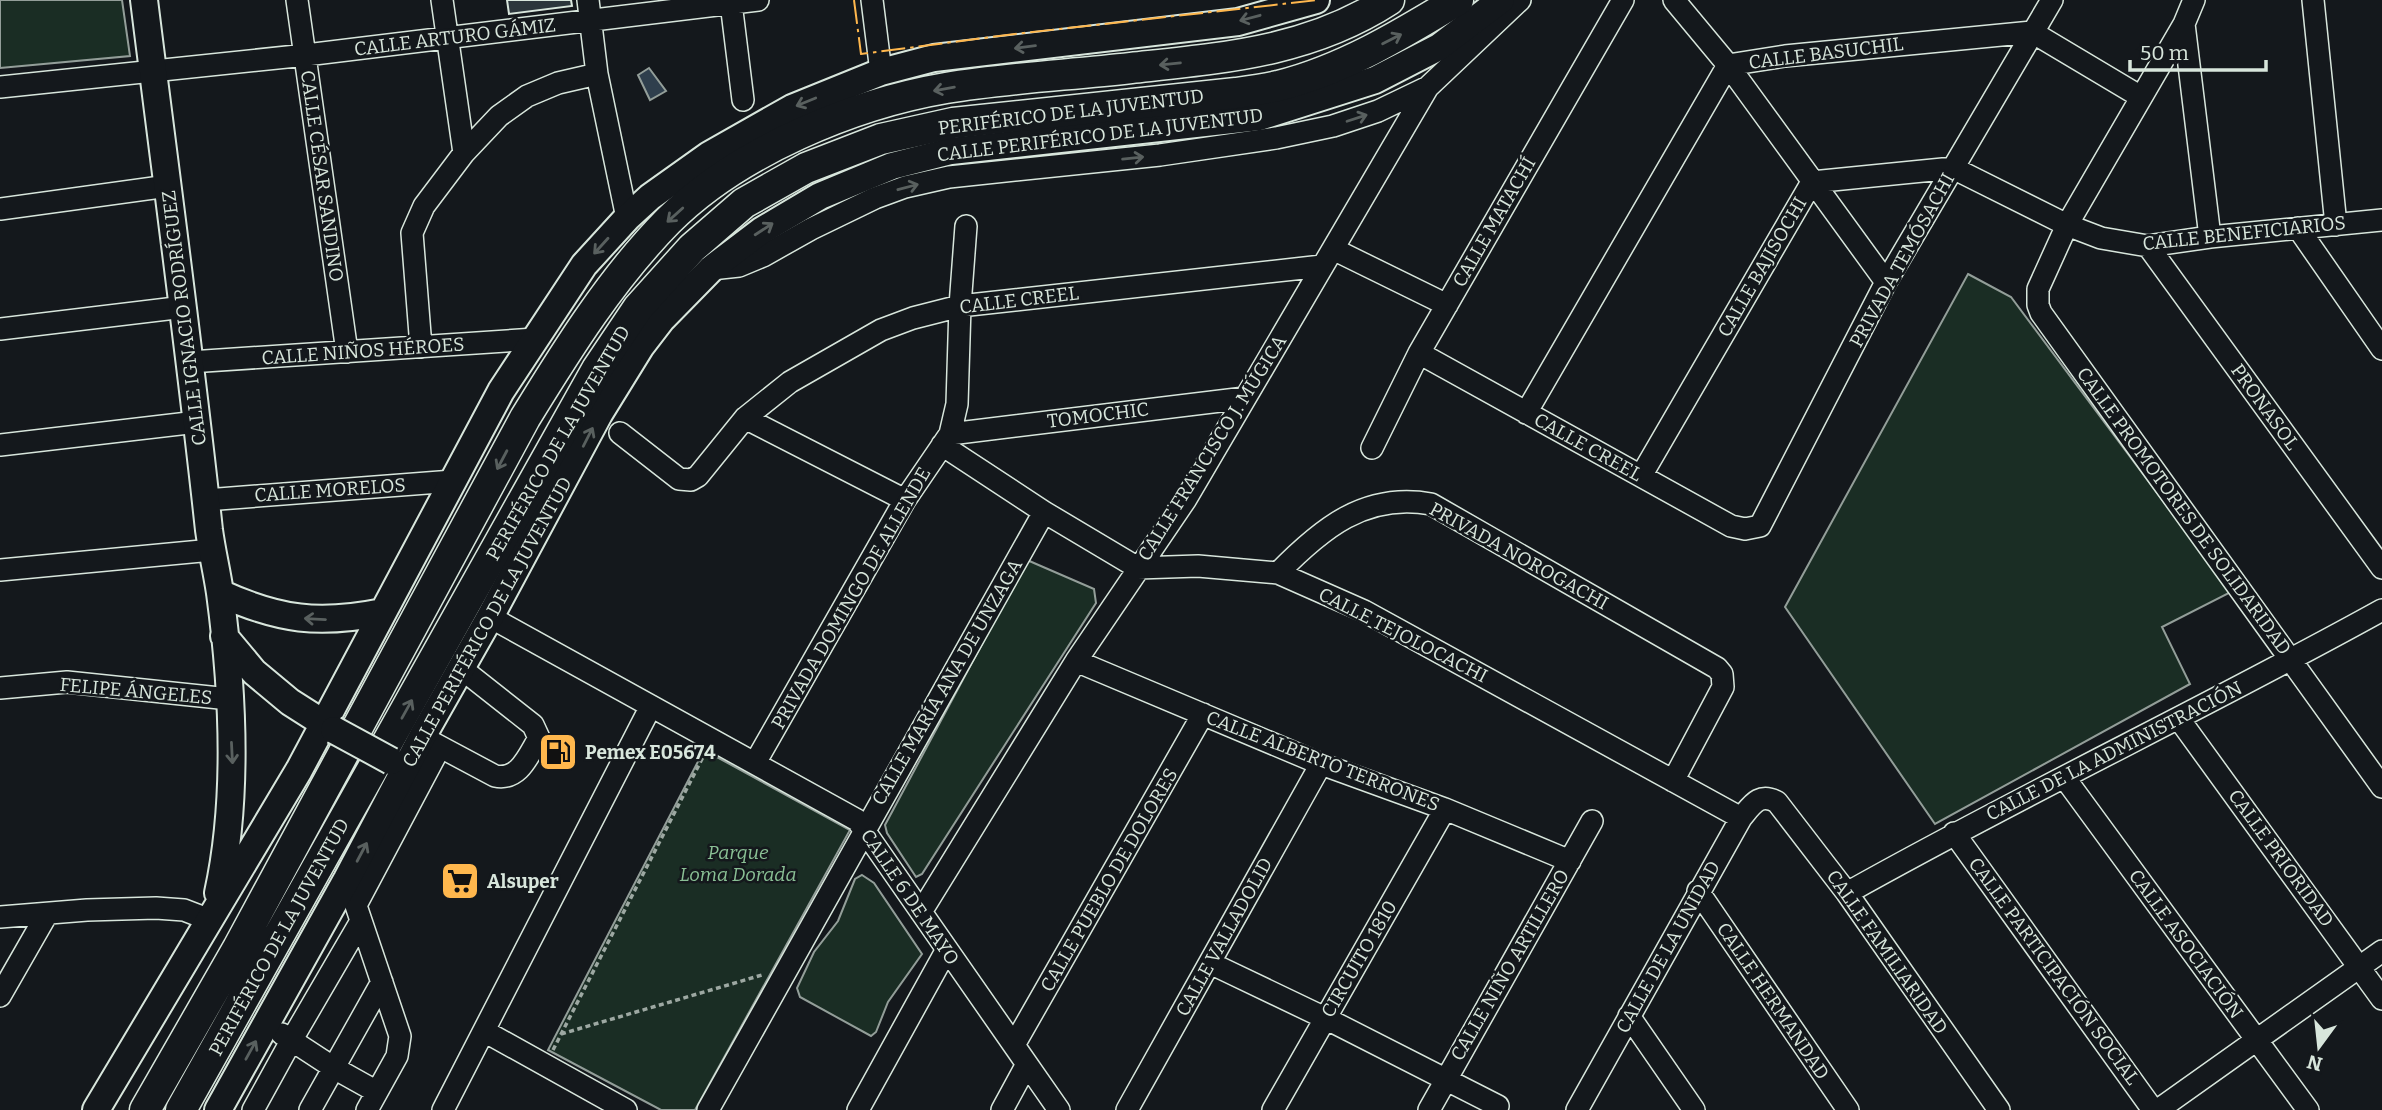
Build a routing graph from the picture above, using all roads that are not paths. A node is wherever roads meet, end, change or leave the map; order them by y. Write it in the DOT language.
graph roads {
  1 [pos="144,0"];
  2 [pos="297,0"];
  3 [pos="442,0"];
  4 [pos="758,0"];
  5 [pos="872,0"];
  6 [pos="1316,0"];
  7 [pos="1389,0"];
  8 [pos="1458,0"];
  9 [pos="1501,0"];
  10 [pos="1520,0"];
  11 [pos="1623,0"];
  12 [pos="1674,0"];
  13 [pos="2052,0"];
  14 [pos="2194,0"];
  15 [pos="2313,0"];
  16 [pos="731,3"];
  17 [pos="590,10"];
  18 [pos="2184,24"];
  19 [pos="2032,32"];
  20 [pos="448,39"];
  21 [pos="306,55"];
  22 [pos="1728,65"];
  23 [pos="152,70"];
  24 [pos="881,72"];
  25 [pos="597,74"];
  26 [pos="0,87"];
  27 [pos="1427,87"];
  28 [pos="2141,97"];
  29 [pos="743,100"];
  30 [pos="464,153"];
  31 [pos="1953,168"];
  32 [pos="1812,182"];
  33 [pos="168,186"];
  34 [pos="871,187"];
  35 [pos="0,209"];
  36 [pos="627,218"];
  37 [pos="2382,220"];
  38 [pos="2067,225"];
  39 [pos="2336,225"];
  40 [pos="966,226"];
  41 [pos="2298,228"];
  42 [pos="2210,237"];
  43 [pos="2148,246"];
  44 [pos="1328,258"];
  45 [pos="1886,282"];
  46 [pos="1447,305"];
  47 [pos="960,306"];
  48 [pos="184,307"];
  49 [pos="0,329"];
  50 [pos="535,339"];
  51 [pos="421,346"];
  52 [pos="2382,349"];
  53 [pos="347,352"];
  54 [pos="1419,353"];
  55 [pos="190,362"];
  56 [pos="1245,398"];
  57 [pos="1526,413"];
  58 [pos="745,418"];
  59 [pos="197,422"];
  60 [pos="620,433"];
  61 [pos="946,440"];
  62 [pos="0,446"];
  63 [pos="1372,448"];
  64 [pos="1641,476"];
  65 [pos="453,481"];
  66 [pos="206,499"];
  67 [pos="905,500"];
  68 [pos="1044,512"];
  69 [pos="1760,526"];
  70 [pos="212,550"];
  71 [pos="1138,568"];
  72 [pos="2382,568"];
  73 [pos="0,570"];
  74 [pos="1278,573"];
  75 [pos="220,593"];
  76 [pos="2382,610"];
  77 [pos="383,612"];
  78 [pos="491,617"];
  79 [pos="224,636"];
  80 [pos="2292,660"];
  81 [pos="1076,661"];
  82 [pos="462,669"];
  83 [pos="0,688"];
  84 [pos="229,699"];
  85 [pos="651,706"];
  86 [pos="1203,715"];
  87 [pos="2179,719"];
  88 [pos="329,727"];
  89 [pos="431,742"];
  90 [pos="755,763"];
  91 [pos="1321,764"];
  92 [pos="398,765"];
  93 [pos="2064,777"];
  94 [pos="1673,781"];
  95 [pos="2382,787"];
  96 [pos="1770,799"];
  97 [pos="1445,809"];
  98 [pos="1741,818"];
  99 [pos="1592,821"];
  100 [pos="864,829"];
  101 [pos="1954,833"];
  102 [pos="1570,861"];
  103 [pos="347,879"];
  104 [pos="1698,891"];
  105 [pos="1847,893"];
  106 [pos="921,912"];
  107 [pos="359,913"];
  108 [pos="47,914"];
  109 [pos="212,916"];
  110 [pos="0,918"];
  111 [pos="946,951"];
  112 [pos="2382,951"];
  113 [pos="1210,963"];
  114 [pos="2360,966"];
  115 [pos="382,982"];
  116 [pos="0,996"];
  117 [pos="2382,999"];
  118 [pos="1629,1016"];
  119 [pos="1325,1018"];
  120 [pos="266,1022"];
  121 [pos="484,1031"];
  122 [pos="291,1041"];
  123 [pos="2257,1041"];
  124 [pos="1014,1045"];
  125 [pos="1027,1064"];
  126 [pos="334,1068"];
  127 [pos="1446,1080"];
  128 [pos="372,1101"];
  129 [pos="1498,1106"];
  130 [pos="96,1110"];
  131 [pos="145,1110"];
  132 [pos="181,1110"];
  133 [pos="218,1110"];
  134 [pos="253,1110"];
  135 [pos="310,1110"];
  136 [pos="443,1110"];
  137 [pos="626,1110"];
  138 [pos="708,1110"];
  139 [pos="858,1110"];
  140 [pos="1002,1110"];
  141 [pos="1059,1110"];
  142 [pos="1128,1110"];
  143 [pos="1273,1110"];
  144 [pos="1429,1110"];
  145 [pos="1577,1110"];
  146 [pos="1694,1110"];
  147 [pos="1848,1110"];
  148 [pos="1999,1110"];
  149 [pos="2156,1110"];
  150 [pos="2308,1110"];
  1 -- 23 [label="main road, CALLE IGNACIO RODRÍGUEZ"];
  2 -- 21 [label="street, CALLE CÉSAR SANDINO"];
  3 -- 20 [label="street"];
  4 -- 16 [label="street, CALLE ARTURO GÁMIZ"];
  5 -- 24 [label="street"];
  6 -- 24 [label="main road, one-way"];
  7 -- 131 [label="highway, PERIFÉRICO DE LA JUVENTUD, one-way"];
  132 -- 8 [label="highway, PERIFÉRICO DE LA JUVENTUD, one-way"];
  9 -- 34 [label="main road, CALLE PERIFÉRICO DE LA JUVENTUD"];
  10 -- 27 [label="street, CALLE FRANCISCO J. MÚGICA"];
  11 -- 46 [label="street, CALLE MATACHÍ"];
  12 -- 22 [label="street"];
  13 -- 19 [label="street, PRIVADA TEMÓSACHI"];
  14 -- 18 [label="street, CALLE PROMOTORES DE SOLIDARIDAD"];
  15 -- 39 [label="street"];
  16 -- 17 [label="street, CALLE ARTURO GÁMIZ"];
  16 -- 29 [label="street"];
  17 -- 20 [label="street, CALLE ARTURO GÁMIZ"];
  17 -- 25 [label="street"];
  18 -- 28 [label="street, CALLE PROMOTORES DE SOLIDARIDAD"];
  18 -- 42 [label="street"];
  19 -- 22 [label="street, CALLE BASUCHIL"];
  19 -- 28 [label="street"];
  19 -- 31 [label="street, PRIVADA TEMÓSACHI"];
  20 -- 21 [label="street, CALLE ARTURO GÁMIZ"];
  20 -- 30 [label="street"];
  21 -- 23 [label="street, CALLE ARTURO GÁMIZ"];
  21 -- 53 [label="street, CALLE CÉSAR SANDINO"];
  22 -- 32 [label="street"];
  22 -- 57 [label="street, CALLE BASUCHIL"];
  23 -- 26 [label="street, CALLE ARTURO GÁMIZ"];
  23 -- 33 [label="main road, CALLE IGNACIO RODRÍGUEZ"];
  24 -- 36 [label="main road, one-way"];
  25 -- 30 [label="street"];
  25 -- 36 [label="street"];
  34 -- 27 [label="street, one-way"];
  27 -- 44 [label="street, CALLE FRANCISCO J. MÚGICA"];
  28 -- 38 [label="street, CALLE PROMOTORES DE SOLIDARIDAD"];
  30 -- 51 [label="street"];
  31 -- 32 [label="street, CALLE BAJISOCHI"];
  31 -- 38 [label="street"];
  31 -- 45 [label="street, PRIVADA TEMÓSACHI"];
  32 -- 45 [label="street"];
  32 -- 64 [label="street, CALLE BAJISOCHI"];
  33 -- 35 [label="street"];
  33 -- 48 [label="main road, CALLE IGNACIO RODRÍGUEZ"];
  78 -- 34 [label="main road, CALLE PERIFÉRICO DE LA JUVENTUD, one-way"];
  36 -- 50 [label="main road, one-way"];
  37 -- 39 [label="street, CALLE BENEFICIARIOS"];
  38 -- 43 [label="street, CALLE BENEFICIARIOS"];
  38 -- 80 [label="street, CALLE PROMOTORES DE SOLIDARIDAD"];
  39 -- 41 [label="street, CALLE BENEFICIARIOS"];
  40 -- 47 [label="street"];
  41 -- 42 [label="street, CALLE BENEFICIARIOS"];
  41 -- 52 [label="street"];
  42 -- 43 [label="street, CALLE BENEFICIARIOS"];
  43 -- 72 [label="street, PRONASOL"];
  44 -- 46 [label="street"];
  44 -- 47 [label="street, CALLE CREEL"];
  44 -- 56 [label="street, CALLE FRANCISCO J. MÚGICA"];
  45 -- 69 [label="street, PRIVADA TEMÓSACHI"];
  46 -- 54 [label="street, CALLE MATACHÍ"];
  47 -- 58 [label="street, CALLE CREEL"];
  47 -- 61 [label="street"];
  48 -- 49 [label="street"];
  48 -- 55 [label="main road, CALLE IGNACIO RODRÍGUEZ"];
  50 -- 51 [label="street, CALLE NIÑOS HÉROES"];
  50 -- 65 [label="main road"];
  51 -- 53 [label="street, CALLE NIÑOS HÉROES"];
  53 -- 55 [label="street, CALLE NIÑOS HÉROES"];
  54 -- 57 [label="street, CALLE CREEL"];
  54 -- 63 [label="street, CALLE MATACHÍ"];
  55 -- 59 [label="main road, CALLE IGNACIO RODRÍGUEZ"];
  56 -- 61 [label="street, TOMOCHIC"];
  56 -- 71 [label="street, CALLE FRANCISCO J. MÚGICA"];
  57 -- 64 [label="street, CALLE CREEL"];
  58 -- 60 [label="street, CALLE CREEL"];
  58 -- 67 [label="street"];
  59 -- 62 [label="street"];
  59 -- 66 [label="main road, CALLE IGNACIO RODRÍGUEZ"];
  61 -- 67 [label="street, PRIVADA DOMINGO DE ALLENDE"];
  61 -- 68 [label="street"];
  64 -- 69 [label="street, CALLE CREEL"];
  65 -- 66 [label="street, CALLE MORELOS"];
  65 -- 77 [label="main road"];
  66 -- 70 [label="main road, CALLE IGNACIO RODRÍGUEZ"];
  67 -- 90 [label="street, PRIVADA DOMINGO DE ALLENDE"];
  68 -- 71 [label="street"];
  68 -- 100 [label="street, CALLE MARÍA ANA DE UNZAGA"];
  70 -- 73 [label="street"];
  70 -- 75 [label="main road, CALLE IGNACIO RODRÍGUEZ"];
  71 -- 74 [label="street, CALLE TEJOLOCACHI"];
  71 -- 81 [label="street, CALLE FRANCISCO J. MÚGICA"];
  74 -- 94 [label="street, CALLE TEJOLOCACHI"];
  74 -- 94 [label="street, PRIVADA NOROGACHI"];
  77 -- 75 [label="main road, one-way"];
  75 -- 79 [label="main road, CALLE IGNACIO RODRÍGUEZ"];
  76 -- 80 [label="street, CALLE DE LA ADMINISTRACIÓN"];
  77 -- 88 [label="main road"];
  78 -- 82 [label="main road, CALLE PERIFÉRICO DE LA JUVENTUD"];
  78 -- 85 [label="street, CALLE 6 DE MAYO"];
  79 -- 84 [label="main road, CALLE IGNACIO RODRÍGUEZ"];
  79 -- 88 [label="main road"];
  80 -- 87 [label="street, CALLE DE LA ADMINISTRACIÓN"];
  80 -- 95 [label="street, CALLE PROMOTORES DE SOLIDARIDAD"];
  81 -- 86 [label="street, CALLE ALBERTO TERRONES"];
  81 -- 106 [label="street, CALLE FRANCISCO J. MÚGICA"];
  82 -- 89 [label="main road, CALLE PERIFÉRICO DE LA JUVENTUD"];
  82 -- 89 [label="street"];
  83 -- 84 [label="street, FELIPE ÁNGELES"];
  84 -- 109 [label="main road, CALLE IGNACIO RODRÍGUEZ, one-way"];
  85 -- 90 [label="street, CALLE 6 DE MAYO"];
  85 -- 121 [label="street"];
  86 -- 91 [label="street, CALLE ALBERTO TERRONES"];
  86 -- 124 [label="street, CALLE PUEBLO DE DOLORES"];
  87 -- 93 [label="street, CALLE DE LA ADMINISTRACIÓN"];
  87 -- 114 [label="street, CALLE PRIORIDAD"];
  88 -- 92 [label="main road, bridge"];
  88 -- 109 [label="main road"];
  89 -- 92 [label="main road, CALLE PERIFÉRICO DE LA JUVENTUD"];
  89 -- 107 [label="street"];
  90 -- 100 [label="street, CALLE 6 DE MAYO"];
  91 -- 97 [label="street, CALLE ALBERTO TERRONES"];
  91 -- 113 [label="street, CALLE VALLADOLID"];
  103 -- 92 [label="main road, CALLE PERIFÉRICO DE LA JUVENTUD, one-way"];
  93 -- 101 [label="street, CALLE DE LA ADMINISTRACIÓN"];
  93 -- 123 [label="street, CALLE ASOCIACIÓN"];
  94 -- 98 [label="street, CALLE TEJOLOCACHI"];
  96 -- 98 [label="street, CALLE DE LA UNIDAD"];
  96 -- 105 [label="street, CALLE FAMILIARIDAD"];
  97 -- 102 [label="street, CALLE ALBERTO TERRONES"];
  97 -- 119 [label="street, CIRCUITO 1810"];
  98 -- 104 [label="street, CALLE DE LA UNIDAD"];
  99 -- 102 [label="street, CALLE NIÑO ARTILLERO"];
  100 -- 106 [label="street, CALLE 6 DE MAYO"];
  100 -- 138 [label="street, CALLE MARÍA ANA DE UNZAGA"];
  101 -- 105 [label="street, CALLE DE LA ADMINISTRACIÓN"];
  101 -- 149 [label="street, CALLE PARTICIPACIÓN SOCIAL"];
  102 -- 127 [label="street, CALLE NIÑO ARTILLERO"];
  103 -- 107 [label="street"];
  103 -- 120 [label="main road, CALLE PERIFÉRICO DE LA JUVENTUD"];
  104 -- 118 [label="street, CALLE DE LA UNIDAD"];
  104 -- 147 [label="street, CALLE HERMANDAD"];
  105 -- 148 [label="street, CALLE FAMILIARIDAD"];
  106 -- 111 [label="street, CALLE 6 DE MAYO"];
  107 -- 115 [label="street"];
  107 -- 122 [label="street"];
  108 -- 109 [label="street"];
  108 -- 110 [label="street"];
  108 -- 116 [label="street"];
  109 -- 130 [label="main road"];
  111 -- 124 [label="street, CALLE 6 DE MAYO"];
  111 -- 139 [label="street"];
  112 -- 114 [label="street"];
  113 -- 119 [label="street"];
  113 -- 142 [label="street, CALLE VALLADOLID"];
  114 -- 117 [label="street, CALLE PRIORIDAD"];
  114 -- 123 [label="street"];
  115 -- 126 [label="street"];
  115 -- 128 [label="street"];
  118 -- 145 [label="street, CALLE DE LA UNIDAD"];
  118 -- 146 [label="street"];
  119 -- 127 [label="street"];
  119 -- 143 [label="street, CIRCUITO 1810"];
  120 -- 122 [label="street"];
  133 -- 120 [label="main road, CALLE PERIFÉRICO DE LA JUVENTUD, one-way"];
  121 -- 136 [label="street"];
  121 -- 137 [label="street"];
  122 -- 126 [label="street"];
  122 -- 134 [label="street"];
  123 -- 149 [label="street"];
  123 -- 150 [label="street, CALLE ASOCIACIÓN"];
  124 -- 125 [label="street, CALLE 6 DE MAYO"];
  125 -- 140 [label="street"];
  125 -- 141 [label="street, CALLE 6 DE MAYO"];
  126 -- 128 [label="street"];
  126 -- 135 [label="street"];
  127 -- 129 [label="street"];
  127 -- 144 [label="street, CALLE NIÑO ARTILLERO"];
}
